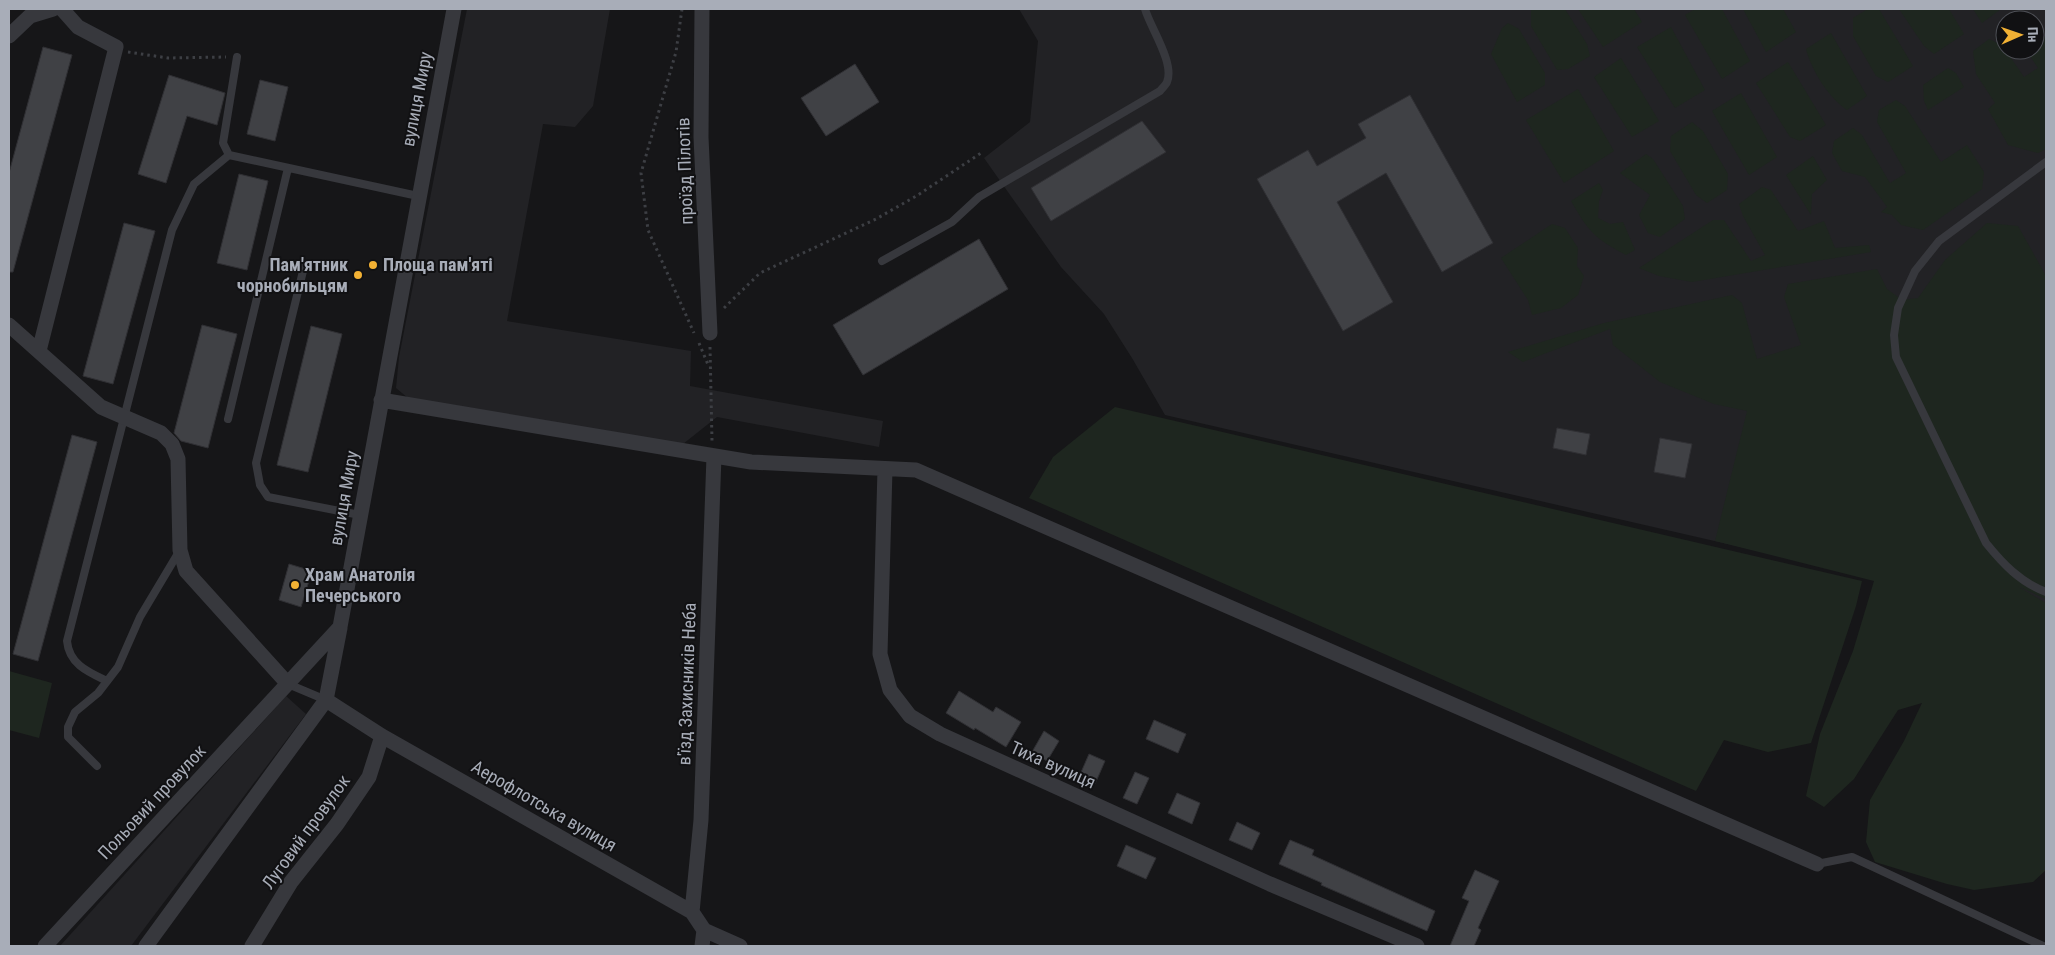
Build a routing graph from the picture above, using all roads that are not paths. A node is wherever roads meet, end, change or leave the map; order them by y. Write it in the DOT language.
graph roads {
  1 [pos="53,9"];
  2 [pos="62,9"];
  3 [pos="454,9"];
  4 [pos="702,9"];
  5 [pos="1145,9"];
  6 [pos="9,36"];
  7 [pos="237,57"];
  8 [pos="229,155"];
  9 [pos="2046,162"];
  10 [pos="288,168"];
  11 [pos="418,196"];
  12 [pos="882,261"];
  13 [pos="304,267"];
  14 [pos="9,325"];
  15 [pos="710,332"];
  16 [pos="39,350"];
  17 [pos="381,400"];
  18 [pos="125,418"];
  19 [pos="228,419"];
  20 [pos="714,456"];
  21 [pos="885,469"];
  22 [pos="360,515"];
  23 [pos="180,550"];
  24 [pos="2046,592"];
  25 [pos="340,626"];
  26 [pos="107,681"];
  27 [pos="288,684"];
  28 [pos="326,700"];
  29 [pos="382,736"];
  30 [pos="97,766"];
  31 [pos="1817,864"];
  32 [pos="692,912"];
  33 [pos="704,930"];
  34 [pos="45,946"];
  35 [pos="146,946"];
  36 [pos="252,946"];
  37 [pos="702,946"];
  38 [pos="740,946"];
  39 [pos="1416,946"];
  40 [pos="2042,946"];
  1 -- 6 [label="street"];
  2 -- 16 [label="street"];
  3 -- 11 [label="street, вулиця Миру"];
  4 -- 15 [label="street, проїзд Пілотів"];
  5 -- 12 [label="lane"];
  7 -- 8 [label="lane"];
  8 -- 10 [label="lane"];
  8 -- 18 [label="lane"];
  9 -- 24 [label="lane"];
  10 -- 11 [label="lane"];
  10 -- 19 [label="lane"];
  11 -- 17 [label="street, вулиця Миру"];
  13 -- 22 [label="lane"];
  14 -- 16 [label="street"];
  16 -- 18 [label="street"];
  17 -- 20 [label="street"];
  17 -- 22 [label="street, вулиця Миру"];
  18 -- 23 [label="street"];
  18 -- 26 [label="lane"];
  20 -- 21 [label="street"];
  20 -- 32 [label="street, в'їзд Захисників Неба"];
  21 -- 31 [label="street"];
  21 -- 39 [label="street, Тиха вулиця"];
  22 -- 25 [label="street, вулиця Миру"];
  23 -- 26 [label="lane"];
  23 -- 27 [label="street"];
  25 -- 27 [label="street"];
  25 -- 28 [label="street, вулиця Миру"];
  26 -- 30 [label="lane"];
  27 -- 28 [label="lane"];
  27 -- 34 [label="street, Польовий провулок"];
  28 -- 29 [label="street, Аерофлотська вулиця"];
  28 -- 35 [label="street"];
  29 -- 32 [label="street, Аерофлотська вулиця"];
  29 -- 36 [label="street, Луговий провулок"];
  31 -- 40 [label="lane"];
  32 -- 33 [label="street, Аерофлотська вулиця"];
  33 -- 37 [label="street"];
  33 -- 38 [label="street"];
}
